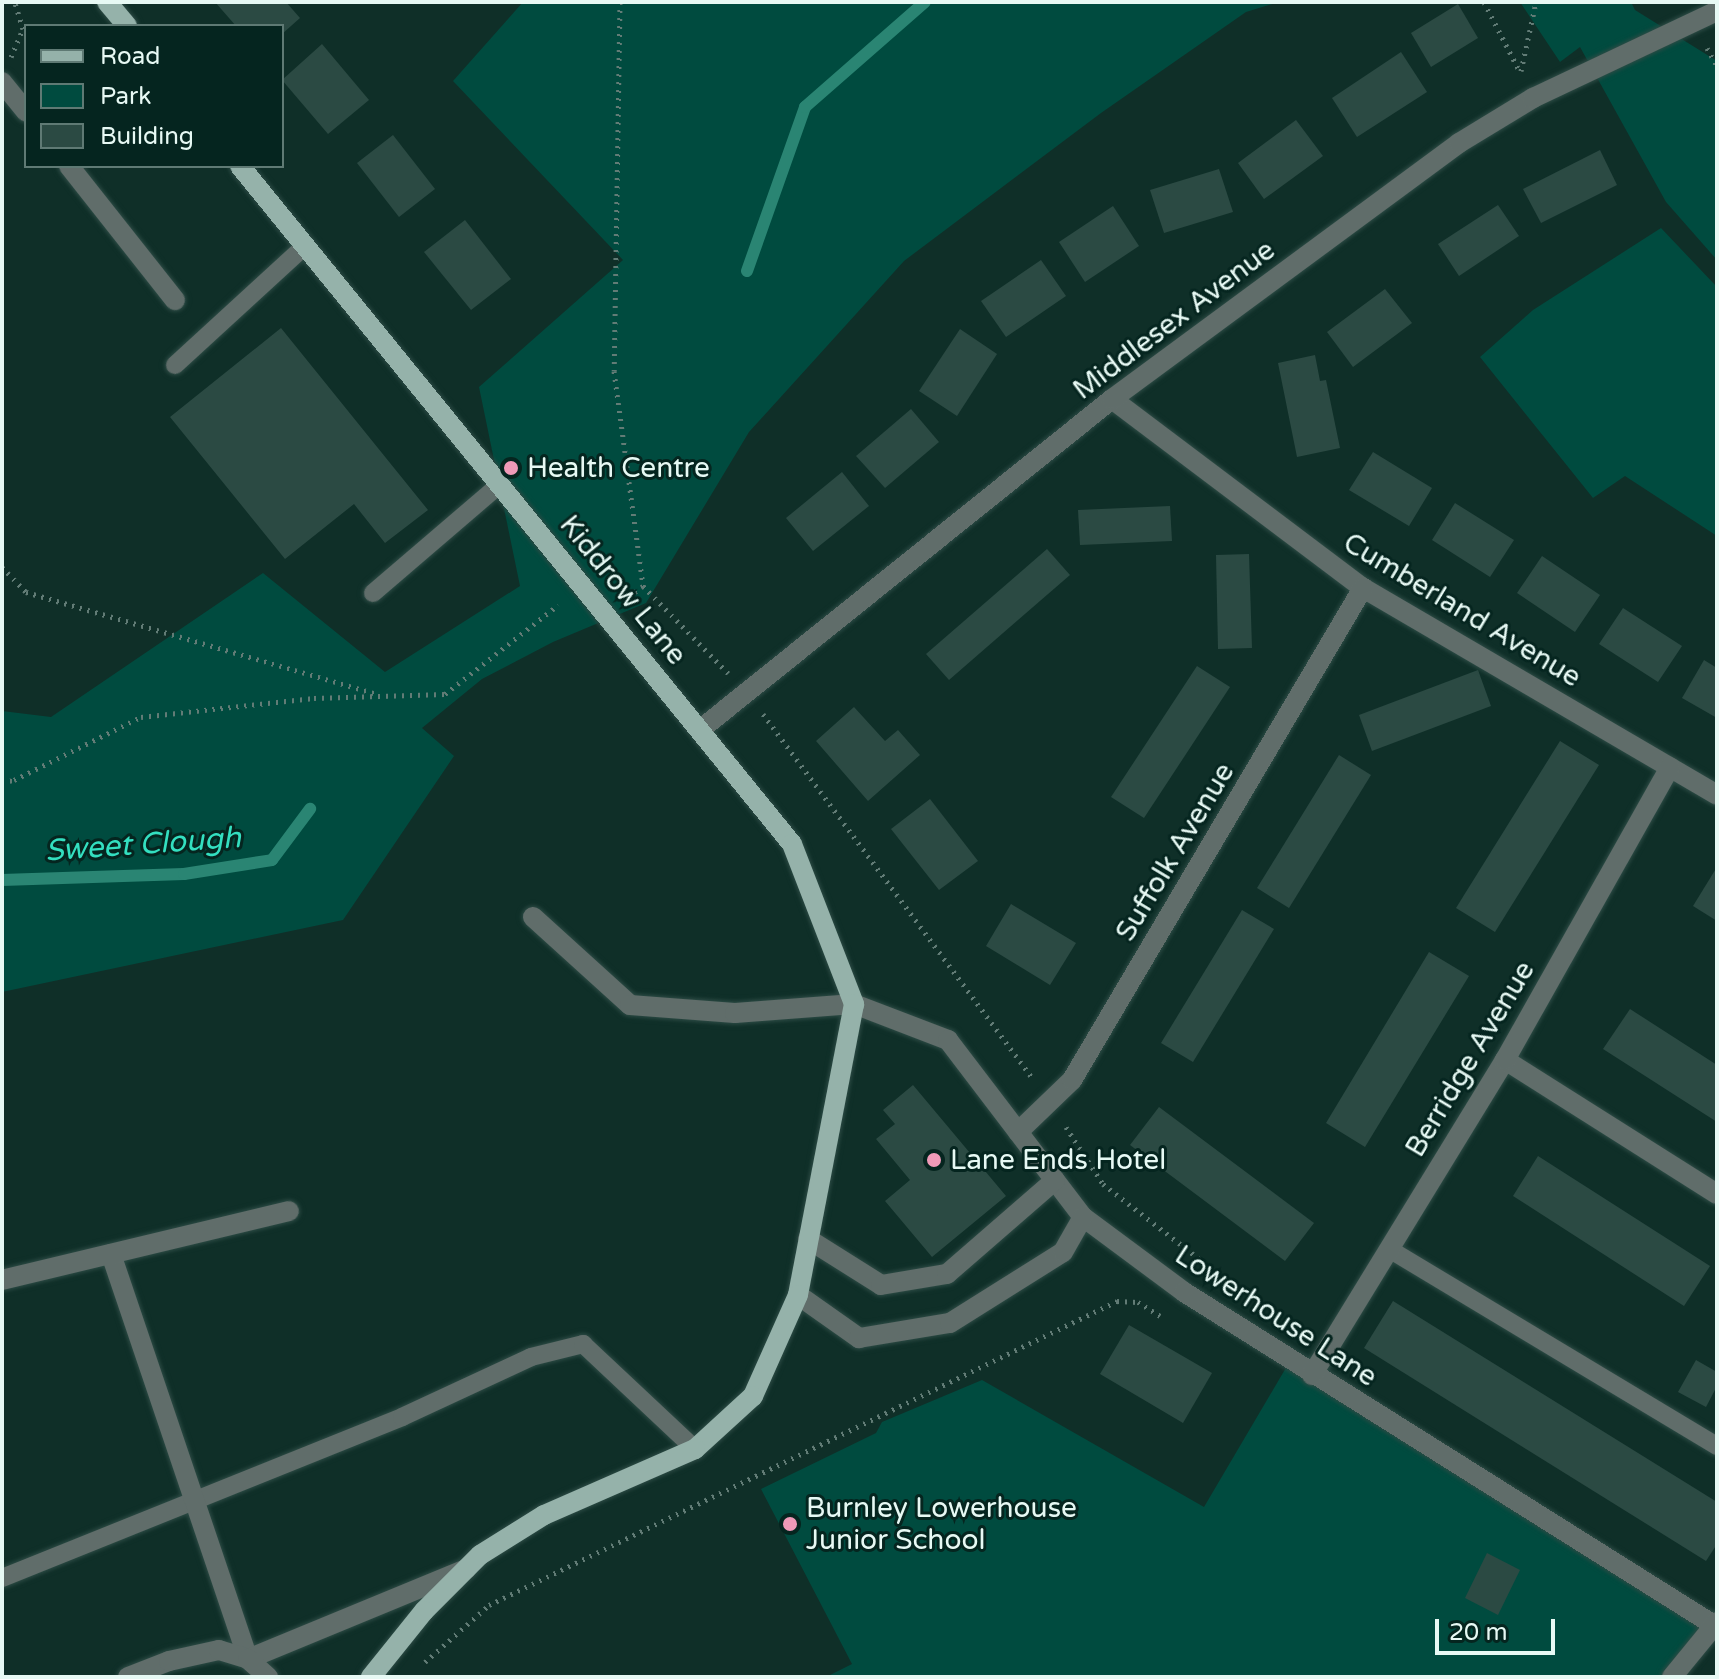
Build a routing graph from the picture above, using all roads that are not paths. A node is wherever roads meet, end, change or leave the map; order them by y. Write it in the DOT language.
graph roads {
  1 [pos="1717,11"];
  2 [pos="5,82"];
  3 [pos="24,109"];
  4 [pos="71,168"];
  5 [pos="242,168"];
  6 [pos="304,247"];
  7 [pos="175,300"];
  8 [pos="175,365"];
  9 [pos="1112,399"];
  10 [pos="500,484"];
  11 [pos="1363,588"];
  12 [pos="373,593"];
  13 [pos="701,729"];
  14 [pos="1670,767"];
  15 [pos="1717,795"];
  16 [pos="533,917"];
  17 [pos="854,1004"];
  18 [pos="1505,1060"];
  19 [pos="1018,1132"];
  20 [pos="1055,1180"];
  21 [pos="1717,1194"];
  22 [pos="289,1211"];
  23 [pos="1083,1217"];
  24 [pos="808,1239"];
  25 [pos="1389,1249"];
  26 [pos="111,1254"];
  27 [pos="2,1280"];
  28 [pos="798,1295"];
  29 [pos="1312,1375"];
  30 [pos="1717,1446"];
  31 [pos="695,1449"];
  32 [pos="195,1500"];
  33 [pos="467,1568"];
  34 [pos="2,1578"];
  35 [pos="1716,1625"];
  36 [pos="248,1659"];
  37 [pos="128,1677"];
  38 [pos="268,1677"];
  39 [pos="371,1677"];
  40 [pos="1672,1677"];
  1 -- 9 [label="street, Middlesex Avenue"];
  2 -- 3 [label="street"];
  4 -- 7 [label="street"];
  5 -- 6 [label="main road, Kiddrow Lane"];
  6 -- 8 [label="lane"];
  6 -- 10 [label="main road, Kiddrow Lane"];
  9 -- 11 [label="street, Cumberland Avenue"];
  9 -- 13 [label="street, Middlesex Avenue"];
  10 -- 12 [label="lane"];
  10 -- 13 [label="main road, Kiddrow Lane"];
  11 -- 14 [label="street, Cumberland Avenue"];
  11 -- 19 [label="street, Suffolk Avenue"];
  13 -- 17 [label="main road, Kiddrow Lane"];
  14 -- 15 [label="street, Cumberland Avenue"];
  14 -- 18 [label="street, Berridge Avenue"];
  16 -- 17 [label="street"];
  17 -- 19 [label="street, Lowerhouse Lane"];
  17 -- 24 [label="main road"];
  18 -- 21 [label="street"];
  18 -- 25 [label="street, Berridge Avenue"];
  19 -- 20 [label="street, Lowerhouse Lane"];
  20 -- 23 [label="street, Lowerhouse Lane"];
  20 -- 24 [label="street"];
  22 -- 26 [label="street"];
  23 -- 28 [label="street"];
  23 -- 29 [label="street, Lowerhouse Lane"];
  24 -- 28 [label="main road"];
  25 -- 29 [label="street, Berridge Avenue"];
  25 -- 30 [label="lane"];
  26 -- 27 [label="street"];
  26 -- 32 [label="street"];
  28 -- 31 [label="main road"];
  29 -- 35 [label="street, Lowerhouse Lane"];
  31 -- 32 [label="lane"];
  31 -- 33 [label="main road"];
  32 -- 34 [label="lane"];
  32 -- 36 [label="street"];
  33 -- 36 [label="street"];
  33 -- 39 [label="main road"];
  35 -- 40 [label="street"];
  36 -- 37 [label="street"];
  36 -- 38 [label="street"];
}
